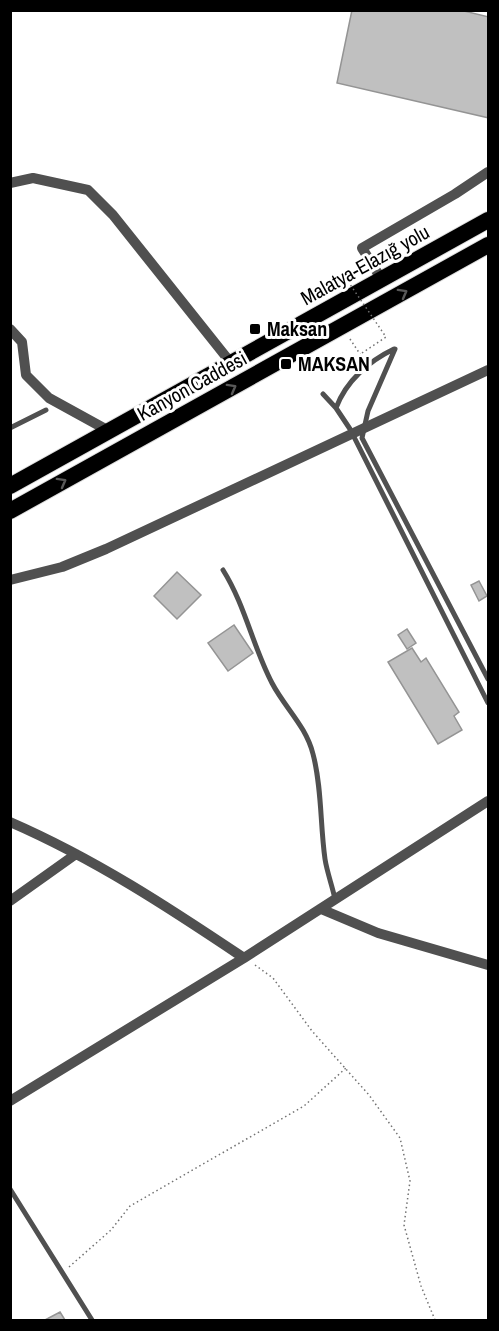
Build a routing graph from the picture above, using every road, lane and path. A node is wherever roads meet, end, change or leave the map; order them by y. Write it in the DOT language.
graph roads {
  1 [pos="489,172"];
  2 [pos="10,183"];
  3 [pos="489,220"];
  4 [pos="489,245"];
  5 [pos="382,280"];
  6 [pos="316,292"];
  7 [pos="342,326"];
  8 [pos="10,329"];
  9 [pos="361,354"];
  10 [pos="231,363"];
  11 [pos="368,365"];
  12 [pos="489,370"];
  13 [pos="323,394"];
  14 [pos="336,408"];
  15 [pos="46,410"];
  16 [pos="10,428"];
  17 [pos="364,428"];
  18 [pos="109,430"];
  19 [pos="351,434"];
  20 [pos="10,486"];
  21 [pos="10,511"];
  22 [pos="223,570"];
  23 [pos="10,580"];
  24 [pos="489,679"];
  25 [pos="489,703"];
  26 [pos="489,801"];
  27 [pos="10,822"];
  28 [pos="76,854"];
  29 [pos="335,900"];
  30 [pos="10,901"];
  31 [pos="321,909"];
  32 [pos="244,958"];
  33 [pos="489,965"];
  34 [pos="346,1068"];
  35 [pos="10,1101"];
  36 [pos="10,1189"];
  37 [pos="62,1274"];
  38 [pos="92,1320"];
  39 [pos="435,1320"];
  1 -- 5 [label="street"];
  2 -- 10 [label="street"];
  3 -- 5 [label="highway, Malatya-Elazığ yolu"];
  7 -- 4 [label="highway, Kanyon Caddesi, one-way"];
  5 -- 10 [label="highway, Malatya-Elazığ yolu"];
  6 -- 9 [label="path, bridge"];
  7 -- 9 [label="path"];
  21 -- 7 [label="highway, Kanyon Caddesi, one-way"];
  8 -- 18 [label="street"];
  9 -- 11 [label="path"];
  10 -- 18 [label="highway, Malatya-Elazığ yolu"];
  11 -- 14 [label="lane"];
  11 -- 17 [label="lane"];
  12 -- 17 [label="street"];
  13 -- 14 [label="lane"];
  14 -- 19 [label="lane"];
  15 -- 16 [label="lane"];
  17 -- 19 [label="street"];
  17 -- 24 [label="lane"];
  18 -- 20 [label="highway, Malatya-Elazığ yolu"];
  19 -- 23 [label="street"];
  19 -- 25 [label="lane"];
  22 -- 29 [label="lane"];
  26 -- 29 [label="street"];
  27 -- 28 [label="street"];
  28 -- 30 [label="street"];
  28 -- 32 [label="street"];
  29 -- 31 [label="street"];
  31 -- 32 [label="street"];
  31 -- 33 [label="street"];
  32 -- 34 [label="path"];
  32 -- 35 [label="street"];
  34 -- 37 [label="path"];
  34 -- 39 [label="path"];
  36 -- 37 [label="lane"];
  37 -- 38 [label="lane"];
}
